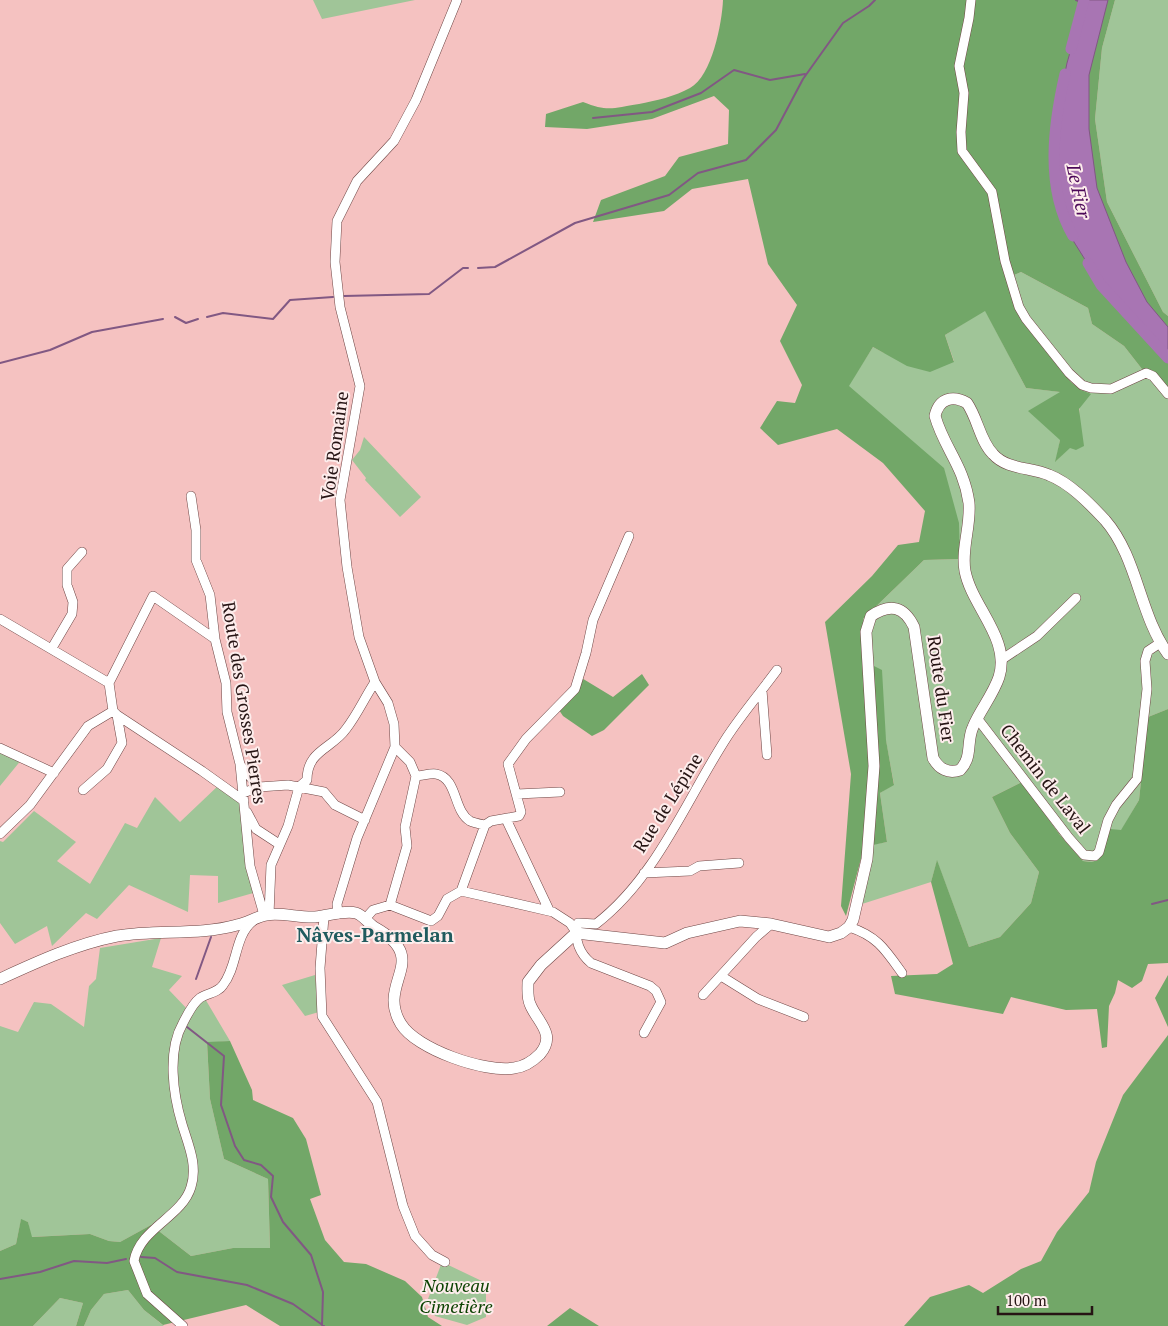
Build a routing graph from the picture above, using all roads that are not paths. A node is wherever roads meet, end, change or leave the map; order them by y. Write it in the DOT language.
graph roads {
  1 [pos="457,0"];
  2 [pos="970,0"];
  3 [pos="1168,394"];
  4 [pos="191,496"];
  5 [pos="629,536"];
  6 [pos="82,552"];
  7 [pos="1076,598"];
  8 [pos="0,619"];
  9 [pos="215,639"];
  10 [pos="1160,643"];
  11 [pos="52,648"];
  12 [pos="1168,654"];
  13 [pos="1002,660"];
  14 [pos="776,670"];
  15 [pos="375,682"];
  16 [pos="108,683"];
  17 [pos="762,690"];
  18 [pos="115,713"];
  19 [pos="977,718"];
  20 [pos="395,747"];
  21 [pos="0,748"];
  22 [pos="766,754"];
  23 [pos="240,764"];
  24 [pos="54,773"];
  25 [pos="416,776"];
  26 [pos="259,787"];
  27 [pos="299,787"];
  28 [pos="83,790"];
  29 [pos="560,792"];
  30 [pos="516,794"];
  31 [pos="244,801"];
  32 [pos="506,819"];
  33 [pos="365,820"];
  34 [pos="485,825"];
  35 [pos="0,834"];
  36 [pos="279,844"];
  37 [pos="739,863"];
  38 [pos="644,873"];
  39 [pos="461,891"];
  40 [pos="390,906"];
  41 [pos="548,910"];
  42 [pos="338,914"];
  43 [pos="263,916"];
  44 [pos="324,916"];
  45 [pos="365,919"];
  46 [pos="771,924"];
  47 [pos="849,927"];
  48 [pos="576,933"];
  49 [pos="902,973"];
  50 [pos="721,976"];
  51 [pos="0,979"];
  52 [pos="703,995"];
  53 [pos="804,1017"];
  54 [pos="644,1033"];
  55 [pos="446,1262"];
  56 [pos="182,1326"];
  1 -- 15 [label="street, Voie Romaine"];
  2 -- 3 [label="street"];
  4 -- 9 [label="street, Route des Grosses Pierres"];
  5 -- 30 [label="street"];
  6 -- 11 [label="street"];
  7 -- 13 [label="street"];
  8 -- 11 [label="street"];
  9 -- 16 [label="street"];
  9 -- 23 [label="street, Route des Grosses Pierres"];
  10 -- 12 [label="main road"];
  10 -- 13 [label="main road"];
  10 -- 19 [label="street, Chemin de Laval"];
  11 -- 16 [label="street"];
  13 -- 19 [label="main road, Route du Fier"];
  14 -- 17 [label="street, Rue de Lépine"];
  15 -- 20 [label="street, Voie Romaine"];
  15 -- 27 [label="street"];
  16 -- 18 [label="street"];
  17 -- 22 [label="street"];
  17 -- 38 [label="street, Rue de Lépine"];
  18 -- 24 [label="street"];
  18 -- 28 [label="street"];
  18 -- 31 [label="street"];
  19 -- 47 [label="main road, Route du Fier"];
  20 -- 25 [label="street"];
  20 -- 33 [label="street, Voie Romaine"];
  21 -- 24 [label="street"];
  23 -- 26 [label="street"];
  23 -- 31 [label="street, Route des Grosses Pierres"];
  24 -- 35 [label="street"];
  25 -- 34 [label="street"];
  25 -- 40 [label="street"];
  26 -- 27 [label="street"];
  26 -- 31 [label="street"];
  27 -- 33 [label="street"];
  27 -- 36 [label="street"];
  29 -- 30 [label="street"];
  30 -- 32 [label="street"];
  31 -- 36 [label="street"];
  31 -- 43 [label="street, Route des Grosses Pierres"];
  32 -- 34 [label="street"];
  32 -- 41 [label="street"];
  33 -- 42 [label="street, Voie Romaine"];
  34 -- 39 [label="street"];
  36 -- 43 [label="street"];
  37 -- 38 [label="street"];
  38 -- 48 [label="street, Rue de Lépine"];
  39 -- 40 [label="street"];
  39 -- 41 [label="street"];
  40 -- 45 [label="street"];
  41 -- 48 [label="street"];
  42 -- 44 [label="main road"];
  42 -- 45 [label="main road"];
  43 -- 44 [label="main road"];
  43 -- 51 [label="main road"];
  43 -- 56 [label="street"];
  44 -- 55 [label="street"];
  45 -- 48 [label="main road"];
  46 -- 47 [label="main road"];
  46 -- 48 [label="main road"];
  46 -- 50 [label="street"];
  47 -- 49 [label="street"];
  48 -- 54 [label="street"];
  50 -- 52 [label="street"];
  50 -- 53 [label="street"];
}
